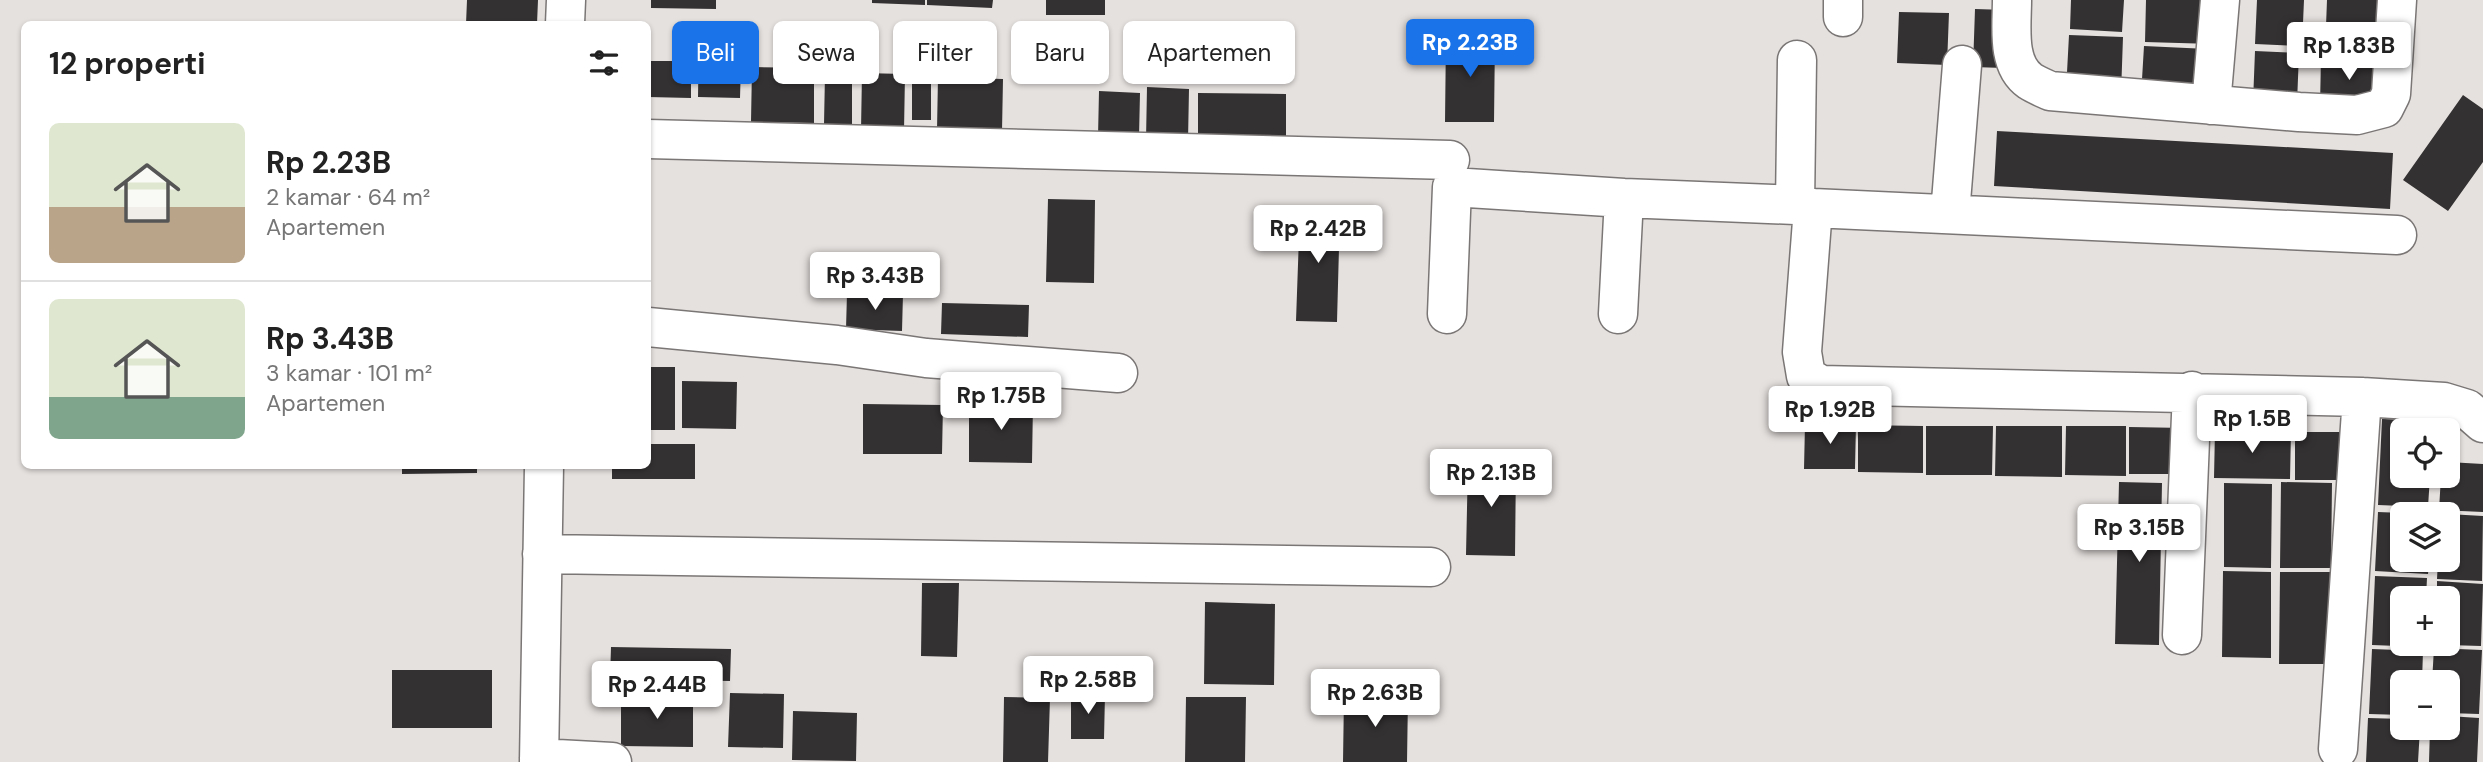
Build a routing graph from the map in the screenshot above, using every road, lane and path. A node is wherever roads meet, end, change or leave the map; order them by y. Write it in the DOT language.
graph roads {
  1 [pos="566,0"];
  2 [pos="2012,0"];
  3 [pos="2220,0"];
  4 [pos="2398,0"];
  5 [pos="565,21"];
  6 [pos="1797,60"];
  7 [pos="1962,65"];
  8 [pos="2211,105"];
  9 [pos="651,139"];
  10 [pos="1450,160"];
  11 [pos="1623,198"];
  12 [pos="1804,206"];
  13 [pos="1950,214"];
  14 [pos="2397,235"];
  15 [pos="1447,314"];
  16 [pos="1618,314"];
  17 [pos="651,327"];
  18 [pos="1118,373"];
  19 [pos="2192,391"];
  20 [pos="2362,397"];
  21 [pos="2483,423"];
  22 [pos="544,469"];
  23 [pos="542,554"];
  24 [pos="1431,567"];
  25 [pos="2182,635"];
  26 [pos="2338,749"];
  27 [pos="539,760"];
  28 [pos="612,762"];
  1 -- 5 [label="street"];
  2 -- 8 [label="street"];
  3 -- 8 [label="street"];
  4 -- 8 [label="street"];
  6 -- 12 [label="street"];
  7 -- 13 [label="street"];
  9 -- 10 [label="street"];
  11 -- 12 [label="street"];
  11 -- 15 [label="street"];
  11 -- 16 [label="street"];
  12 -- 13 [label="street"];
  12 -- 19 [label="street"];
  13 -- 14 [label="street"];
  17 -- 18 [label="street"];
  19 -- 20 [label="street"];
  19 -- 25 [label="street"];
  20 -- 21 [label="street"];
  20 -- 26 [label="street"];
  22 -- 23 [label="street"];
  23 -- 24 [label="street"];
  23 -- 27 [label="street"];
  27 -- 28 [label="street"];
}
